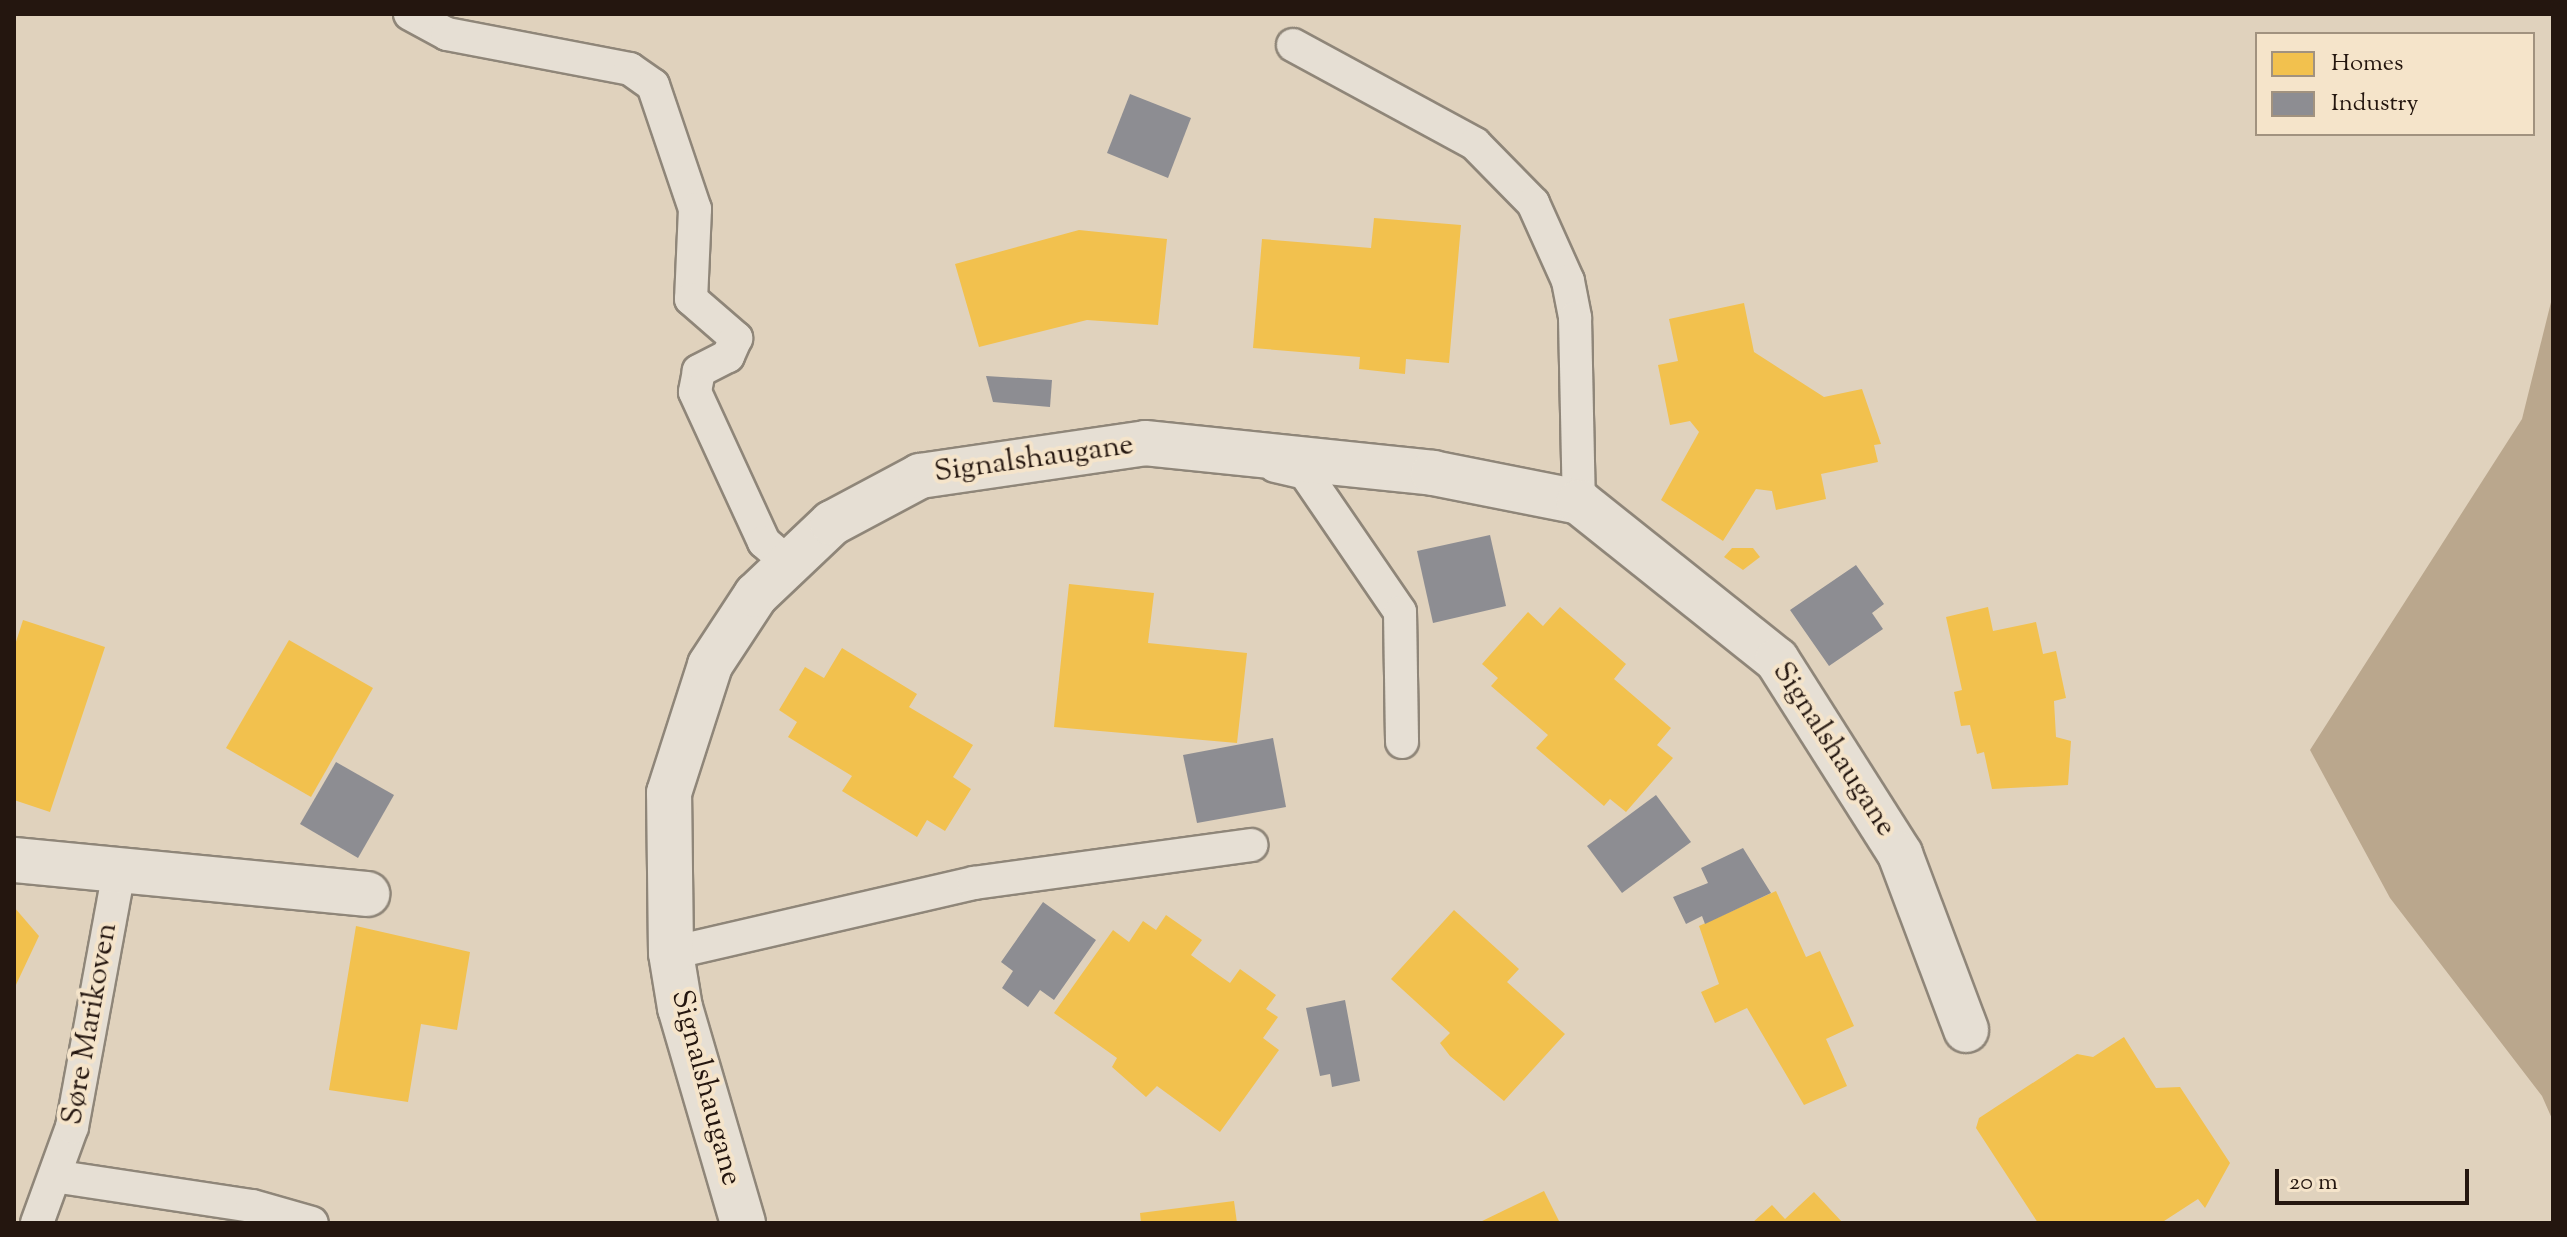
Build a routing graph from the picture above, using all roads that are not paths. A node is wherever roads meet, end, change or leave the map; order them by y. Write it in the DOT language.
graph roads {
  1 [pos="410,14"];
  2 [pos="1293,45"];
  3 [pos="1202,448"];
  4 [pos="1579,502"];
  5 [pos="787,562"];
  6 [pos="1402,742"];
  7 [pos="1251,845"];
  8 [pos="14,860"];
  9 [pos="119,871"];
  10 [pos="367,894"];
  11 [pos="671,953"];
  12 [pos="1966,1030"];
  13 [pos="60,1177"];
  14 [pos="37,1223"];
  15 [pos="312,1223"];
  16 [pos="743,1223"];
  1 -- 5 [label="lane"];
  2 -- 4 [label="lane"];
  3 -- 4 [label="street, Signalshaugane"];
  3 -- 5 [label="street, Signalshaugane"];
  3 -- 6 [label="lane, Signalshaugane"];
  4 -- 12 [label="street, Signalshaugane"];
  5 -- 11 [label="street, Signalshaugane"];
  7 -- 11 [label="lane, Signalshaugane"];
  8 -- 9 [label="street"];
  9 -- 10 [label="street"];
  9 -- 13 [label="lane, Søre Marikoven"];
  11 -- 16 [label="street, Signalshaugane"];
  13 -- 14 [label="lane, Søre Marikoven"];
  13 -- 15 [label="lane"];
}
